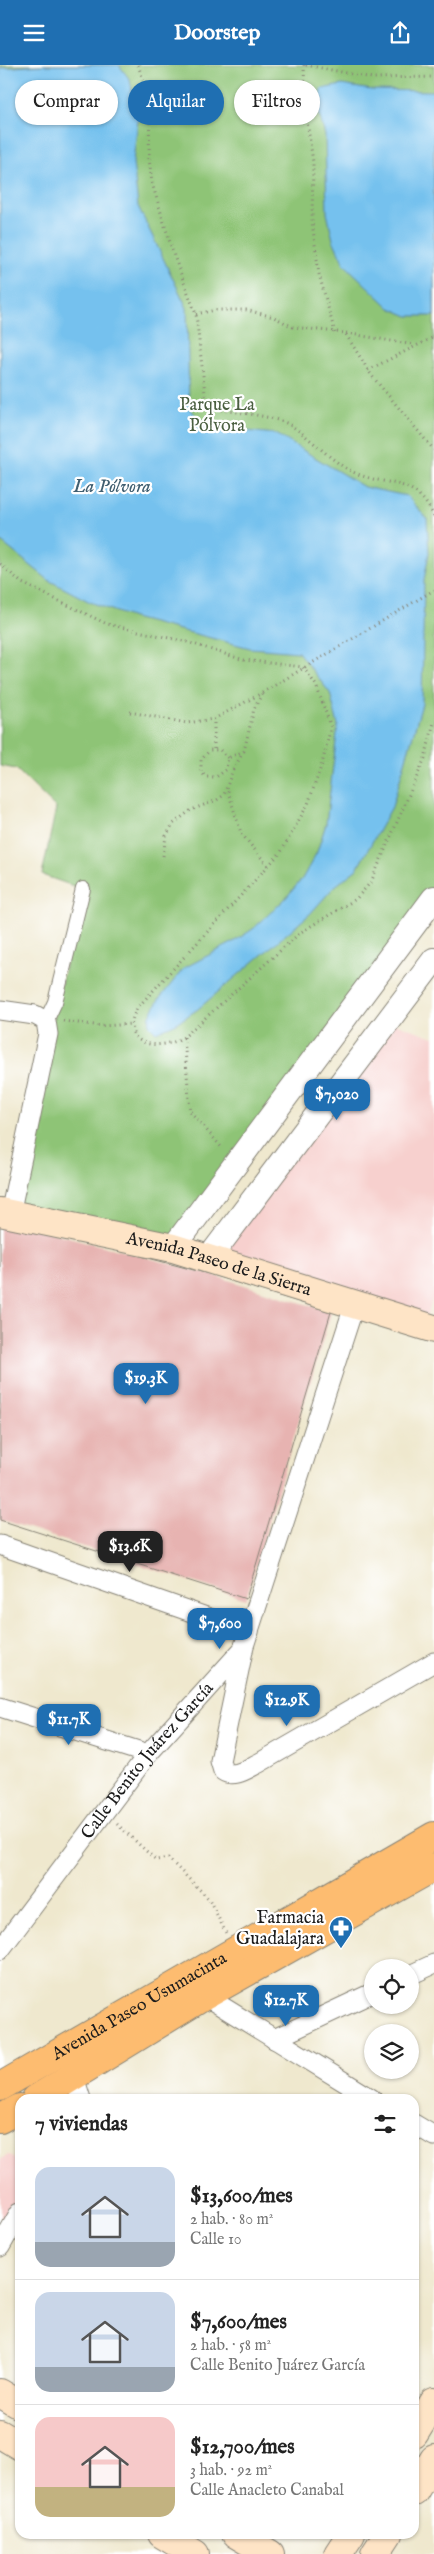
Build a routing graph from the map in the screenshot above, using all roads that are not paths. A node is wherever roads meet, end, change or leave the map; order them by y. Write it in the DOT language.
graph roads {
  1 [pos="82,889"];
  2 [pos="434,899"];
  3 [pos="434,960"];
  4 [pos="0,1010"];
  5 [pos="46,1021"];
  6 [pos="5,1213"];
  7 [pos="173,1248"];
  8 [pos="209,1258"];
  9 [pos="355,1303"];
  10 [pos="434,1329"];
  11 [pos="0,1545"];
  12 [pos="246,1640"];
  13 [pos="434,1662"];
  14 [pos="0,1707"];
  15 [pos="148,1754"];
  16 [pos="434,1836"];
  17 [pos="434,1867"];
  18 [pos="0,1950"];
  19 [pos="434,1964"];
  20 [pos="419,1971"];
  21 [pos="194,1989"];
  22 [pos="364,1997"];
  23 [pos="274,2039"];
  24 [pos="0,2087"];
  25 [pos="77,2088"];
  26 [pos="55,2094"];
  27 [pos="364,2094"];
  28 [pos="15,2111"];
  29 [pos="0,2119"];
  30 [pos="419,2127"];
  31 [pos="434,2136"];
  32 [pos="15,2221"];
  33 [pos="0,2247"];
  34 [pos="0,2393"];
  35 [pos="15,2402"];
  36 [pos="434,2402"];
  37 [pos="419,2426"];
  38 [pos="0,2434"];
  39 [pos="15,2443"];
  40 [pos="434,2459"];
  41 [pos="419,2484"];
  42 [pos="170,2539"];
  43 [pos="244,2539"];
  44 [pos="347,2539"];
  45 [pos="385,2539"];
  46 [pos="195,2554"];
  47 [pos="270,2554"];
  48 [pos="338,2554"];
  49 [pos="375,2554"];
  1 -- 5 [label="street"];
  2 -- 7 [label="street"];
  3 -- 8 [label="street"];
  4 -- 5 [label="street"];
  5 -- 6 [label="street"];
  6 -- 7 [label="main road, Avenida Paseo de la Sierra"];
  7 -- 8 [label="main road, Avenida Paseo de la Sierra"];
  8 -- 9 [label="main road, Avenida Paseo de la Sierra"];
  9 -- 10 [label="main road, Avenida Paseo de la Sierra"];
  9 -- 12 [label="street, Calle Benito Juárez García"];
  11 -- 12 [label="street"];
  12 -- 13 [label="street"];
  12 -- 15 [label="street, Calle Benito Juárez García"];
  14 -- 15 [label="street"];
  15 -- 18 [label="street, Calle Benito Juárez García"];
  16 -- 21 [label="main road, Avenida Paseo Usumacinta"];
  17 -- 21 [label="main road, Avenida Paseo Usumacinta"];
  19 -- 20 [label="street"];
  21 -- 23 [label="street"];
  21 -- 24 [label="main road, Avenida Paseo Usumacinta"];
  21 -- 25 [label="main road, Avenida Paseo Usumacinta"];
  22 -- 23 [label="street"];
  23 -- 27 [label="street"];
  25 -- 26 [label="main road, Avenida Paseo Usumacinta"];
  28 -- 29 [label="main road"];
  30 -- 31 [label="street"];
  32 -- 33 [label="street"];
  34 -- 35 [label="main road"];
  36 -- 37 [label="main road"];
  38 -- 39 [label="main road"];
  40 -- 41 [label="main road"];
  42 -- 46 [label="main road"];
  43 -- 47 [label="main road"];
  44 -- 48 [label="main road"];
  45 -- 49 [label="main road"];
}
